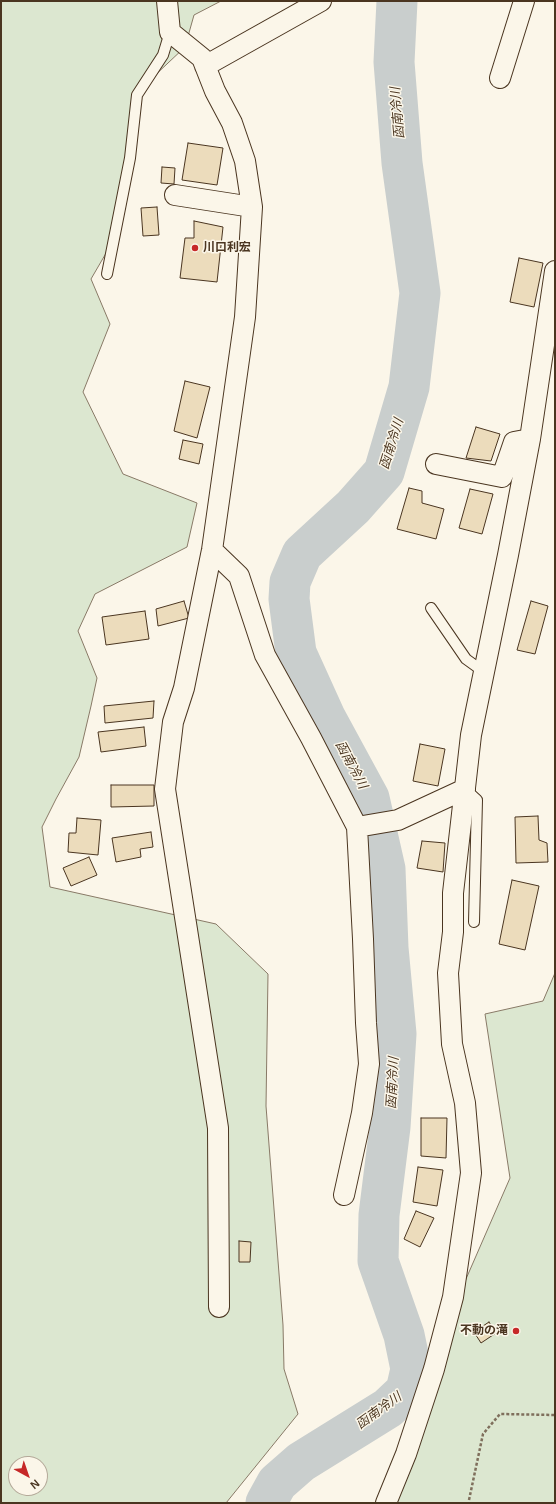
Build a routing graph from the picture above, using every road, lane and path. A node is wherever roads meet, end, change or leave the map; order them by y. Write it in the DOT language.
graph roads {
  1 [pos="167,1"];
  2 [pos="321,1"];
  3 [pos="524,1"];
  4 [pos="170,32"];
  5 [pos="205,66"];
  6 [pos="500,78"];
  7 [pos="175,195"];
  8 [pos="252,207"];
  9 [pos="555,271"];
  10 [pos="107,274"];
  11 [pos="530,439"];
  12 [pos="436,464"];
  13 [pos="212,550"];
  14 [pos="431,608"];
  15 [pos="484,672"];
  16 [pos="465,790"];
  17 [pos="357,827"];
  18 [pos="474,922"];
  19 [pos="344,1195"];
  20 [pos="219,1307"];
  21 [pos="555,1415"];
  22 [pos="469,1500"];
  23 [pos="386,1503"];
  1 -- 4 [label="street"];
  2 -- 5 [label="street"];
  3 -- 6 [label="street"];
  4 -- 5 [label="street"];
  4 -- 10 [label="lane"];
  5 -- 8 [label="street"];
  7 -- 8 [label="street"];
  8 -- 13 [label="street"];
  9 -- 11 [label="street"];
  11 -- 12 [label="street"];
  11 -- 15 [label="street"];
  13 -- 17 [label="street"];
  13 -- 20 [label="street"];
  14 -- 15 [label="lane"];
  15 -- 16 [label="street"];
  16 -- 17 [label="street"];
  16 -- 18 [label="lane"];
  16 -- 23 [label="street"];
  17 -- 19 [label="street"];
  21 -- 22 [label="path"];
}
